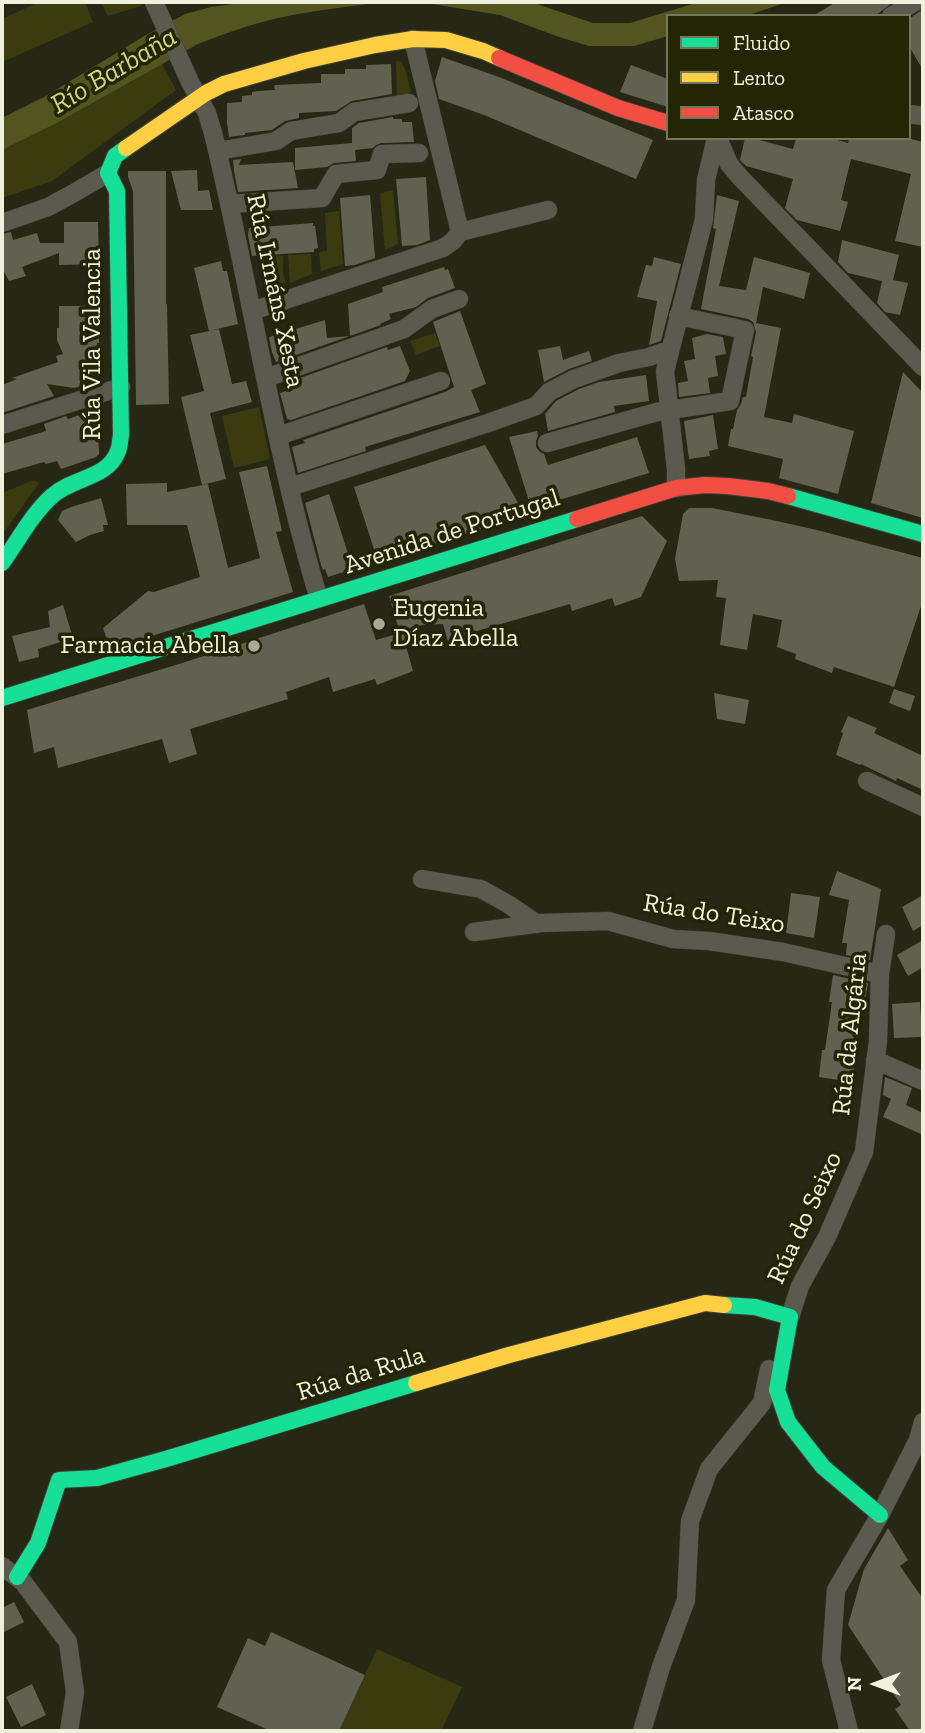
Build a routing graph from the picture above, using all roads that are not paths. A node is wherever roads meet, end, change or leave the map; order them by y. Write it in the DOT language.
graph roads {
  1 [pos="154,2"];
  2 [pos="915,2"];
  3 [pos="894,14"];
  4 [pos="413,39"];
  5 [pos="194,90"];
  6 [pos="409,103"];
  7 [pos="666,122"];
  8 [pos="716,140"];
  9 [pos="718,140"];
  10 [pos="218,151"];
  11 [pos="419,153"];
  12 [pos="108,173"];
  13 [pos="229,204"];
  14 [pos="548,210"];
  15 [pos="2,223"];
  16 [pos="460,232"];
  17 [pos="460,299"];
  18 [pos="252,311"];
  19 [pos="678,316"];
  20 [pos="669,350"];
  21 [pos="649,357"];
  22 [pos="923,367"];
  23 [pos="664,371"];
  24 [pos="266,379"];
  25 [pos="441,381"];
  26 [pos="121,387"];
  27 [pos="669,411"];
  28 [pos="2,425"];
  29 [pos="278,436"];
  30 [pos="547,443"];
  31 [pos="290,487"];
  32 [pos="676,488"];
  33 [pos="923,534"];
  34 [pos="2,563"];
  35 [pos="319,599"];
  36 [pos="2,698"];
  37 [pos="867,781"];
  38 [pos="923,807"];
  39 [pos="422,879"];
  40 [pos="537,924"];
  41 [pos="474,932"];
  42 [pos="887,934"];
  43 [pos="880,974"];
  44 [pos="875,1060"];
  45 [pos="923,1081"];
  46 [pos="866,1140"];
  47 [pos="785,1315"];
  48 [pos="923,1422"];
  49 [pos="880,1515"];
  50 [pos="2,1566"];
  51 [pos="17,1577"];
  52 [pos="69,1731"];
  53 [pos="642,1731"];
  54 [pos="849,1731"];
  1 -- 5 [label="street, Rúa Irmáns Xesta"];
  2 -- 3 [label="street"];
  4 -- 5 [label="street"];
  4 -- 7 [label="street"];
  4 -- 16 [label="street"];
  5 -- 10 [label="street, Rúa Irmáns Xesta"];
  5 -- 12 [label="street"];
  6 -- 10 [label="street"];
  8 -- 19 [label="street"];
  9 -- 22 [label="street"];
  10 -- 13 [label="street, Rúa Irmáns Xesta"];
  11 -- 13 [label="street"];
  12 -- 15 [label="street"];
  12 -- 26 [label="street, Rúa Vila Valencia"];
  13 -- 18 [label="street, Rúa Irmáns Xesta"];
  14 -- 16 [label="street"];
  16 -- 18 [label="street"];
  17 -- 24 [label="street"];
  18 -- 24 [label="street, Rúa Irmáns Xesta"];
  19 -- 20 [label="street"];
  19 -- 27 [label="street"];
  20 -- 21 [label="street"];
  20 -- 23 [label="street"];
  21 -- 23 [label="street"];
  21 -- 31 [label="street"];
  23 -- 27 [label="street"];
  24 -- 29 [label="street, Rúa Irmáns Xesta"];
  25 -- 29 [label="street"];
  26 -- 28 [label="street"];
  26 -- 34 [label="street, Rúa Vila Valencia"];
  27 -- 30 [label="street"];
  27 -- 32 [label="street"];
  29 -- 31 [label="street, Rúa Irmáns Xesta"];
  31 -- 35 [label="street, Rúa Irmáns Xesta"];
  32 -- 33 [label="street, Avenida de Portugal"];
  32 -- 35 [label="street, Avenida de Portugal"];
  35 -- 36 [label="street, Avenida de Portugal"];
  37 -- 38 [label="street"];
  39 -- 40 [label="street"];
  40 -- 41 [label="street, Rúa do Teixo"];
  40 -- 43 [label="street, Rúa do Teixo"];
  42 -- 43 [label="street, Rúa da Algária"];
  43 -- 44 [label="street, Rúa da Algária"];
  44 -- 45 [label="street"];
  44 -- 46 [label="street, Rúa da Algária"];
  46 -- 47 [label="street, Rúa do Seixo"];
  47 -- 49 [label="street, Rúa do Seixo"];
  47 -- 51 [label="street, Rúa da Rula"];
  47 -- 53 [label="street, Rúa do Seixo"];
  48 -- 49 [label="street"];
  49 -- 54 [label="street"];
  50 -- 51 [label="street"];
  51 -- 52 [label="street"];
}
